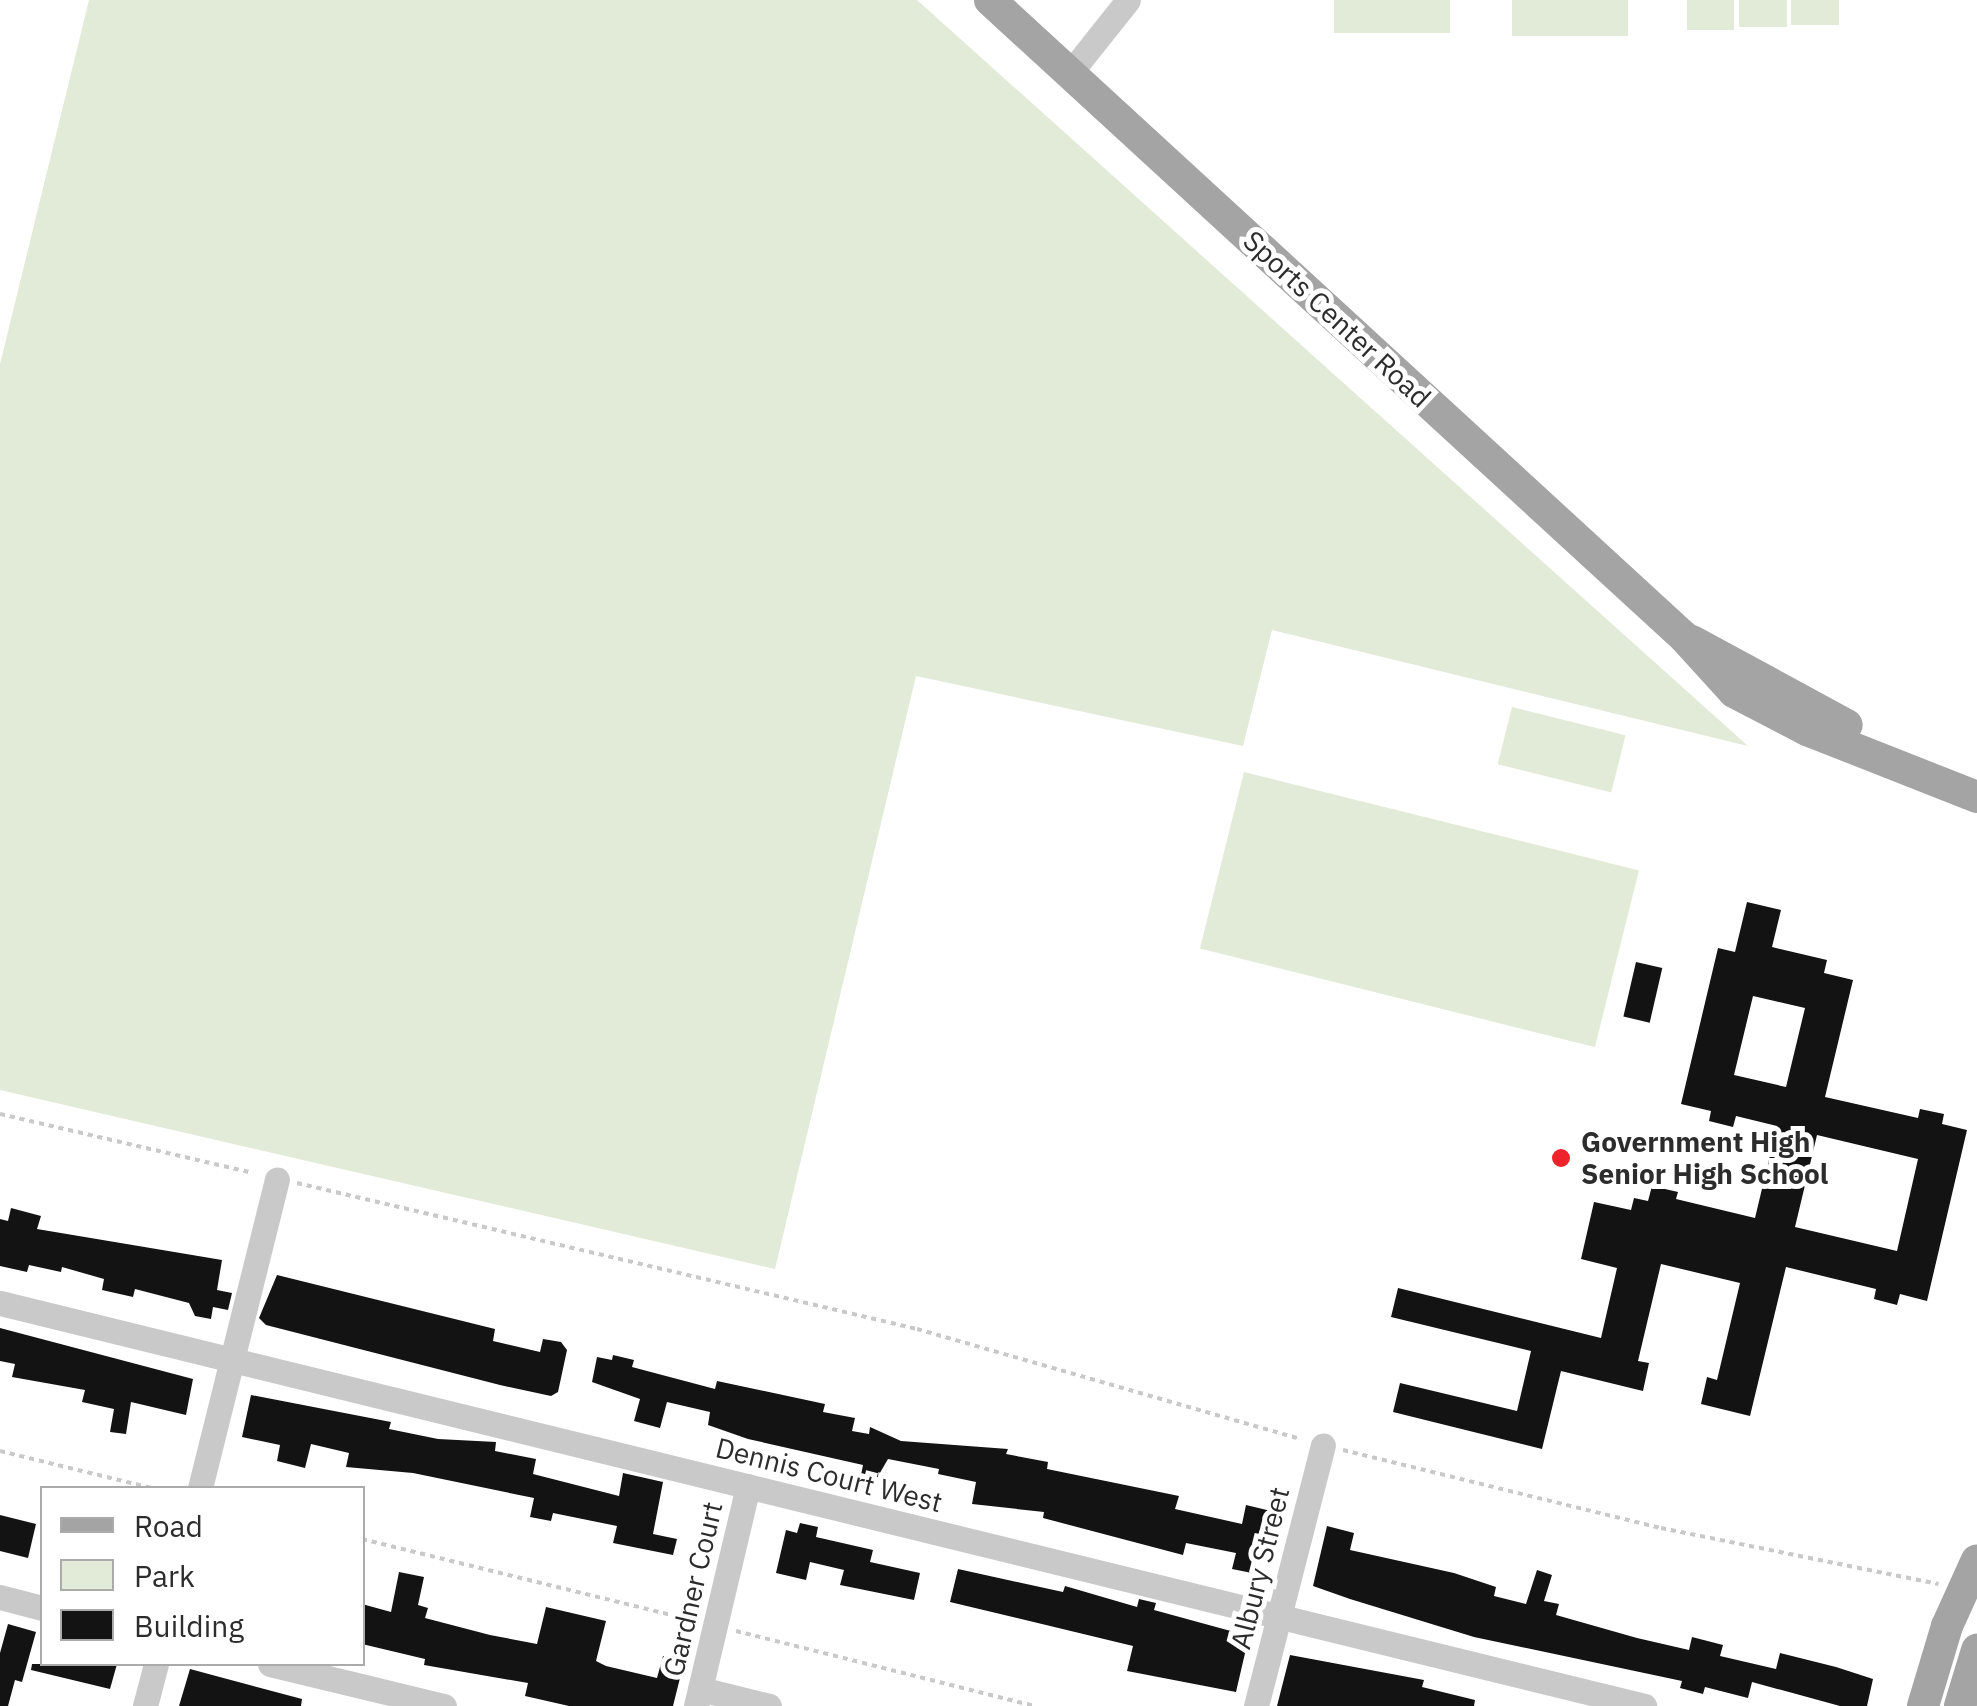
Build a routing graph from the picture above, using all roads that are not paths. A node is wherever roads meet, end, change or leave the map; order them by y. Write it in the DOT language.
graph roads {
  1 [pos="990,0"];
  2 [pos="1128,0"];
  3 [pos="1070,74"];
  4 [pos="1684,637"];
  5 [pos="1977,777"];
  6 [pos="1977,796"];
  7 [pos="277,1179"];
  8 [pos="0,1303"];
  9 [pos="232,1360"];
  10 [pos="1323,1445"];
  11 [pos="200,1486"];
  12 [pos="748,1486"];
  13 [pos="1970,1575"];
  14 [pos="0,1598"];
  15 [pos="40,1608"];
  16 [pos="1279,1617"];
  17 [pos="1977,1650"];
  18 [pos="155,1666"];
  19 [pos="276,1666"];
  20 [pos="369,1697"];
  21 [pos="698,1697"];
  22 [pos="145,1706"];
  23 [pos="444,1706"];
  24 [pos="769,1706"];
  25 [pos="1256,1706"];
  26 [pos="1644,1706"];
  27 [pos="1923,1706"];
  28 [pos="1960,1706"];
  1 -- 3 [label="main road, Sports Center Road"];
  2 -- 3 [label="street"];
  3 -- 4 [label="main road, Sports Center Road"];
  4 -- 5 [label="main road, Sports Center Road"];
  4 -- 6 [label="main road, Sports Center Road"];
  7 -- 9 [label="street"];
  8 -- 9 [label="street, Dennis Court West"];
  9 -- 11 [label="street"];
  9 -- 12 [label="street, Dennis Court West"];
  10 -- 16 [label="street, Albury Street"];
  12 -- 16 [label="street, Dennis Court West"];
  12 -- 21 [label="street, Gardner Court"];
  13 -- 27 [label="main road"];
  14 -- 15 [label="street"];
  16 -- 25 [label="street, Albury Street"];
  16 -- 26 [label="street, Dennis Court West"];
  17 -- 28 [label="main road"];
  18 -- 22 [label="street"];
  19 -- 20 [label="street"];
  20 -- 23 [label="street"];
  21 -- 24 [label="street"];
}
